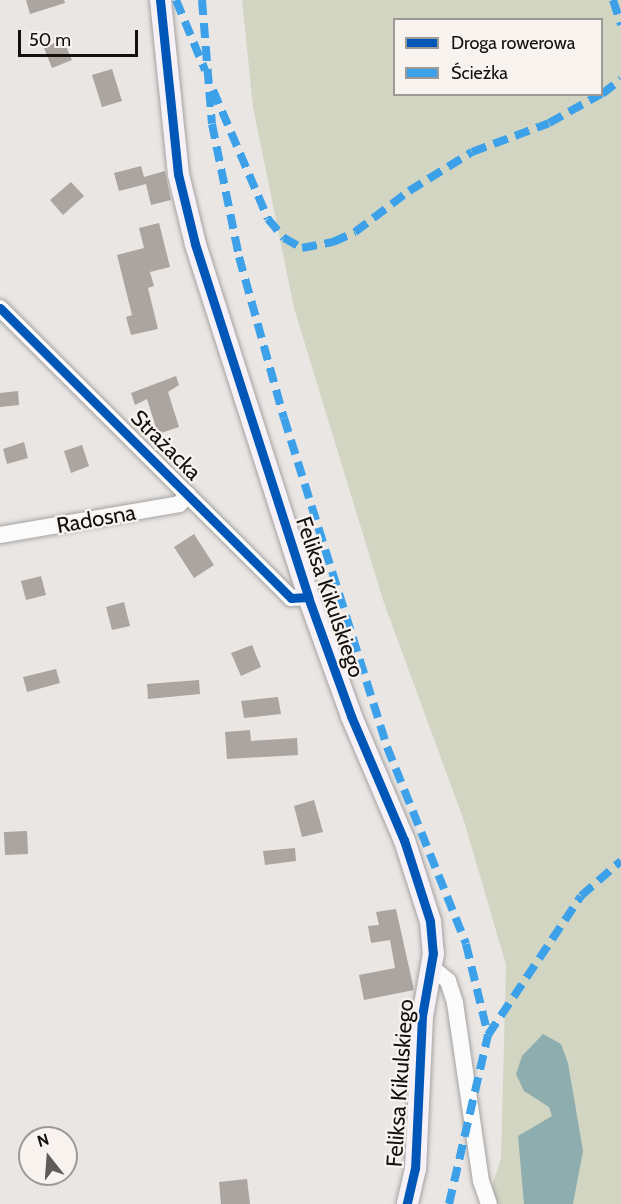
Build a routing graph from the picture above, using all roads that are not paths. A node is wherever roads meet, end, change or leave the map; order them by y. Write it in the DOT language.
graph roads {
  1 [pos="160,0"];
  2 [pos="0,308"];
  3 [pos="188,495"];
  4 [pos="0,535"];
  5 [pos="308,597"];
  6 [pos="431,967"];
  7 [pos="407,1204"];
  8 [pos="489,1204"];
  1 -- 5 [label="main road, Feliksa Kikulskiego"];
  2 -- 3 [label="street, Strażacka"];
  3 -- 4 [label="street, Radosna"];
  3 -- 5 [label="street, Strażacka"];
  5 -- 6 [label="main road, Feliksa Kikulskiego"];
  6 -- 7 [label="main road, Feliksa Kikulskiego"];
  6 -- 8 [label="street"];
}
